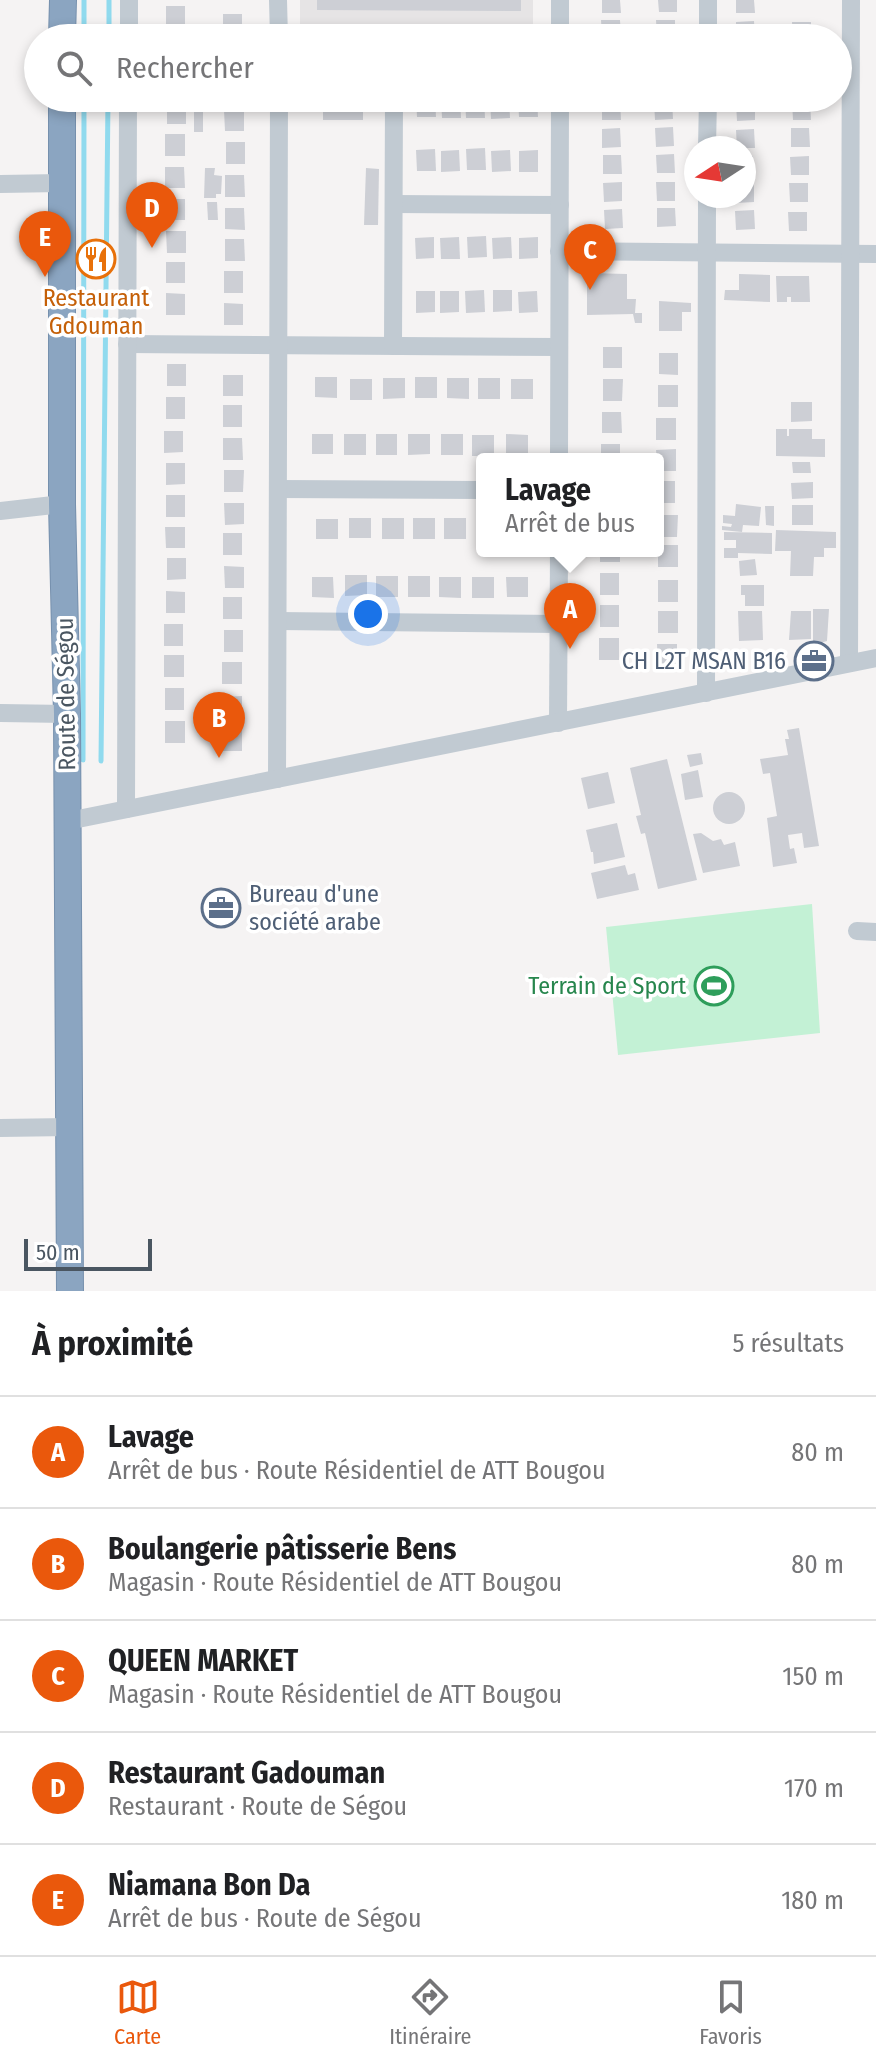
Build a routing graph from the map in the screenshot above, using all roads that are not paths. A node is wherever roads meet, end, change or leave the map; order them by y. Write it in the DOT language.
graph roads {
  1 [pos="63,0"];
  2 [pos="129,0"];
  3 [pos="278,0"];
  4 [pos="560,0"];
  5 [pos="708,0"];
  6 [pos="851,0"];
  7 [pos="62,24"];
  8 [pos="129,24"];
  9 [pos="279,24"];
  10 [pos="560,24"];
  11 [pos="708,24"];
  12 [pos="851,24"];
  13 [pos="62,112"];
  14 [pos="128,112"];
  15 [pos="279,112"];
  16 [pos="394,112"];
  17 [pos="560,112"];
  18 [pos="708,112"];
  19 [pos="851,112"];
  20 [pos="707,136"];
  21 [pos="61,183"];
  22 [pos="0,184"];
  23 [pos="394,204"];
  24 [pos="560,205"];
  25 [pos="707,208"];
  26 [pos="559,251"];
  27 [pos="707,252"];
  28 [pos="850,254"];
  29 [pos="876,254"];
  30 [pos="127,344"];
  31 [pos="278,345"];
  32 [pos="393,346"];
  33 [pos="559,347"];
  34 [pos="559,453"];
  35 [pos="278,489"];
  36 [pos="476,490"];
  37 [pos="62,504"];
  38 [pos="0,511"];
  39 [pos="559,557"];
  40 [pos="278,621"];
  41 [pos="558,624"];
  42 [pos="876,658"];
  43 [pos="849,663"];
  44 [pos="706,693"];
  45 [pos="0,713"];
  46 [pos="67,714"];
  47 [pos="558,723"];
  48 [pos="277,779"];
  49 [pos="126,809"];
  50 [pos="68,821"];
  51 [pos="69,1127"];
  52 [pos="0,1128"];
  53 [pos="70,1291"];
  1 -- 7 [label="highway"];
  2 -- 8 [label="street"];
  3 -- 9 [label="street"];
  4 -- 10 [label="street"];
  5 -- 11 [label="street"];
  6 -- 12 [label="street"];
  13 -- 21 [label="highway, Route de Ségou"];
  14 -- 30 [label="street"];
  15 -- 31 [label="street"];
  16 -- 23 [label="street"];
  17 -- 24 [label="street"];
  18 -- 20 [label="street"];
  19 -- 28 [label="street"];
  21 -- 22 [label="street"];
  21 -- 37 [label="highway, Route de Ségou"];
  23 -- 24 [label="street"];
  23 -- 32 [label="street"];
  24 -- 26 [label="street"];
  25 -- 27 [label="street"];
  26 -- 27 [label="street"];
  26 -- 33 [label="street"];
  27 -- 28 [label="street"];
  27 -- 44 [label="street"];
  28 -- 29 [label="street"];
  28 -- 43 [label="street"];
  30 -- 31 [label="street"];
  30 -- 49 [label="street"];
  31 -- 32 [label="street"];
  31 -- 35 [label="street"];
  32 -- 33 [label="street"];
  33 -- 34 [label="street"];
  35 -- 36 [label="street"];
  35 -- 40 [label="street"];
  37 -- 38 [label="street"];
  37 -- 46 [label="highway, Route de Ségou"];
  39 -- 41 [label="street"];
  40 -- 41 [label="street"];
  40 -- 48 [label="street"];
  41 -- 47 [label="street"];
  42 -- 43 [label="street"];
  43 -- 44 [label="street"];
  44 -- 47 [label="street"];
  45 -- 46 [label="street"];
  46 -- 50 [label="highway, Route de Ségou"];
  47 -- 48 [label="street"];
  48 -- 49 [label="street"];
  49 -- 50 [label="street"];
  50 -- 51 [label="highway, Route de Ségou"];
  51 -- 52 [label="street"];
  51 -- 53 [label="highway, Route de Ségou"];
}
